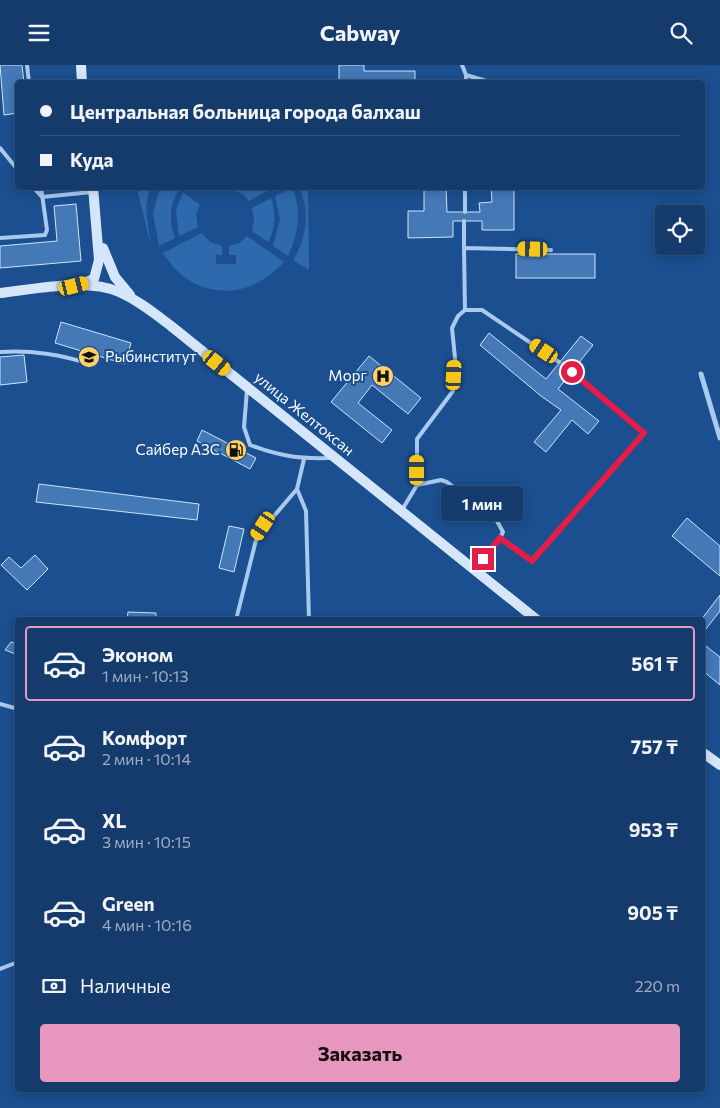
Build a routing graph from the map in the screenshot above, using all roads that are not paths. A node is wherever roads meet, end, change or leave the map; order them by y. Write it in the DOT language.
graph roads {
  1 [pos="27,65"];
  2 [pos="81,65"];
  3 [pos="462,65"];
  4 [pos="466,75"];
  5 [pos="29,80"];
  6 [pos="82,80"];
  7 [pos="466,80"];
  8 [pos="483,80"];
  9 [pos="0,147"];
  10 [pos="15,167"];
  11 [pos="36,190"];
  12 [pos="41,190"];
  13 [pos="93,190"];
  14 [pos="465,190"];
  15 [pos="42,197"];
  16 [pos="465,212"];
  17 [pos="464,221"];
  18 [pos="99,235"];
  19 [pos="0,238"];
  20 [pos="464,248"];
  21 [pos="550,250"];
  22 [pos="74,286"];
  23 [pos="0,293"];
  24 [pos="135,300"];
  25 [pos="465,310"];
  26 [pos="0,353"];
  27 [pos="559,362"];
  28 [pos="94,365"];
  29 [pos="572,372"];
  30 [pos="701,374"];
  31 [pos="248,388"];
  32 [pos="720,439"];
  33 [pos="335,458"];
  34 [pos="304,459"];
  35 [pos="417,485"];
  36 [pos="297,489"];
  37 [pos="401,511"];
  38 [pos="500,538"];
  39 [pos="474,570"];
  40 [pos="237,617"];
  41 [pos="309,617"];
  42 [pos="533,617"];
  43 [pos="0,704"];
  44 [pos="15,708"];
  45 [pos="705,754"];
  46 [pos="720,765"];
  47 [pos="15,963"];
  48 [pos="0,969"];
  1 -- 5 [label="lane"];
  2 -- 6 [label="main road"];
  3 -- 4 [label="lane"];
  4 -- 7 [label="lane"];
  4 -- 8 [label="lane"];
  9 -- 10 [label="lane"];
  11 -- 15 [label="lane"];
  12 -- 15 [label="lane"];
  13 -- 15 [label="lane"];
  13 -- 18 [label="main road"];
  14 -- 16 [label="lane"];
  15 -- 19 [label="lane"];
  17 -- 20 [label="lane"];
  18 -- 22 [label="main road"];
  18 -- 24 [label="main road"];
  20 -- 21 [label="lane"];
  20 -- 25 [label="lane"];
  22 -- 23 [label="main road, улица Желтоксан"];
  22 -- 24 [label="main road, улица Желтоксан"];
  24 -- 31 [label="main road, улица Желтоксан"];
  25 -- 27 [label="lane"];
  25 -- 35 [label="lane"];
  26 -- 28 [label="lane"];
  29 -- 38 [label="lane"];
  30 -- 32 [label="street"];
  31 -- 33 [label="main road, улица Желтоксан"];
  31 -- 34 [label="lane"];
  33 -- 34 [label="lane"];
  33 -- 37 [label="main road, улица Желтоксан"];
  34 -- 36 [label="lane"];
  35 -- 37 [label="lane"];
  35 -- 38 [label="lane"];
  36 -- 40 [label="lane"];
  36 -- 41 [label="lane"];
  37 -- 39 [label="main road, улица Желтоксан"];
  38 -- 39 [label="lane"];
  39 -- 42 [label="main road, улица Желтоксан"];
  43 -- 44 [label="lane"];
  45 -- 46 [label="main road"];
  47 -- 48 [label="lane"];
}
